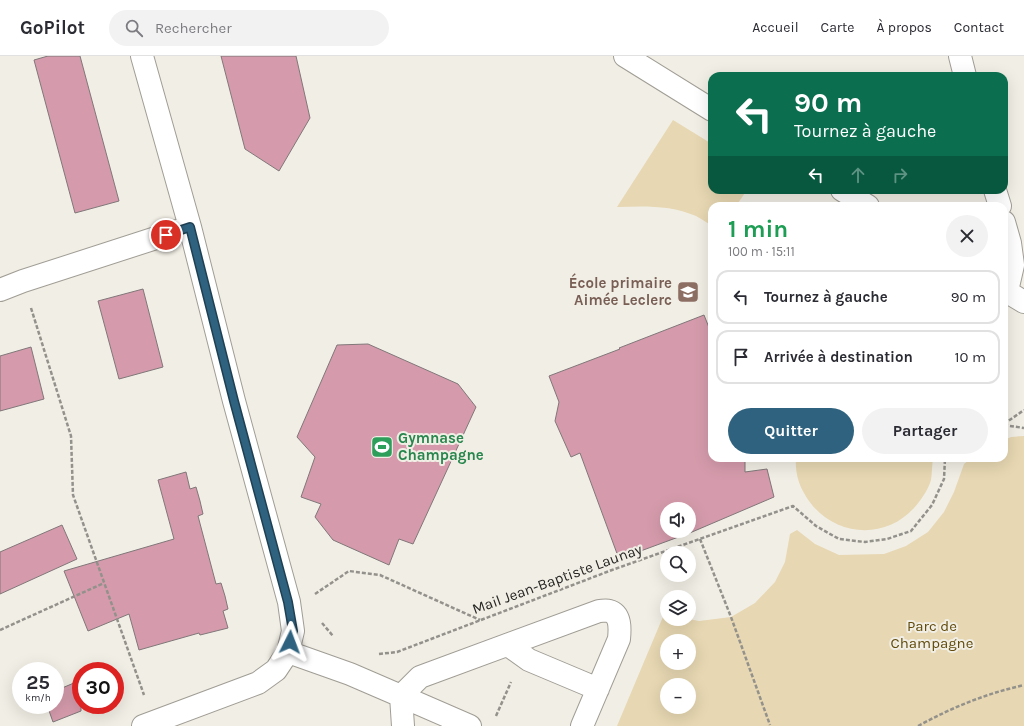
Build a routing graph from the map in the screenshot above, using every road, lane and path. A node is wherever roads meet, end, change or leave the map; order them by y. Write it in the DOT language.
graph roads {
  1 [pos="142,56"];
  2 [pos="625,56"];
  3 [pos="960,56"];
  4 [pos="964,72"];
  5 [pos="708,108"];
  6 [pos="848,194"];
  7 [pos="862,202"];
  8 [pos="190,227"];
  9 [pos="1008,236"];
  10 [pos="23,281"];
  11 [pos="0,290"];
  12 [pos="1012,294"];
  13 [pos="1024,410"];
  14 [pos="1008,422"];
  15 [pos="1008,426"];
  16 [pos="1024,428"];
  17 [pos="945,462"];
  18 [pos="700,539"];
  19 [pos="104,583"];
  20 [pos="288,602"];
  21 [pos="480,620"];
  22 [pos="321,623"];
  23 [pos="0,630"];
  24 [pos="336,638"];
  25 [pos="508,645"];
  26 [pos="288,652"];
  27 [pos="374,655"];
  28 [pos="1024,685"];
  29 [pos="598,689"];
  30 [pos="401,696"];
  31 [pos="495,719"];
  32 [pos="150,723"];
  33 [pos="403,726"];
  34 [pos="470,726"];
  35 [pos="582,726"];
  36 [pos="771,726"];
  37 [pos="918,726"];
  1 -- 8 [label="street"];
  2 -- 5 [label="street"];
  3 -- 4 [label="street"];
  6 -- 7 [label="street"];
  8 -- 10 [label="street"];
  8 -- 20 [label="street"];
  9 -- 12 [label="street"];
  10 -- 11 [label="street"];
  10 -- 19 [label="path"];
  13 -- 14 [label="path"];
  15 -- 16 [label="path"];
  17 -- 18 [label="path, Mail Jean-Baptiste Launay"];
  18 -- 21 [label="path, Mail Jean-Baptiste Launay"];
  18 -- 36 [label="path"];
  19 -- 23 [label="path"];
  19 -- 32 [label="path"];
  20 -- 21 [label="path"];
  20 -- 26 [label="street"];
  21 -- 27 [label="path, Mail Jean-Baptiste Launay"];
  22 -- 24 [label="path"];
  25 -- 29 [label="street"];
  25 -- 29 [label="street"];
  25 -- 30 [label="street"];
  25 -- 31 [label="path"];
  26 -- 30 [label="street"];
  26 -- 32 [label="street"];
  28 -- 37 [label="path"];
  29 -- 35 [label="street"];
  30 -- 33 [label="street"];
  30 -- 34 [label="street"];
}
